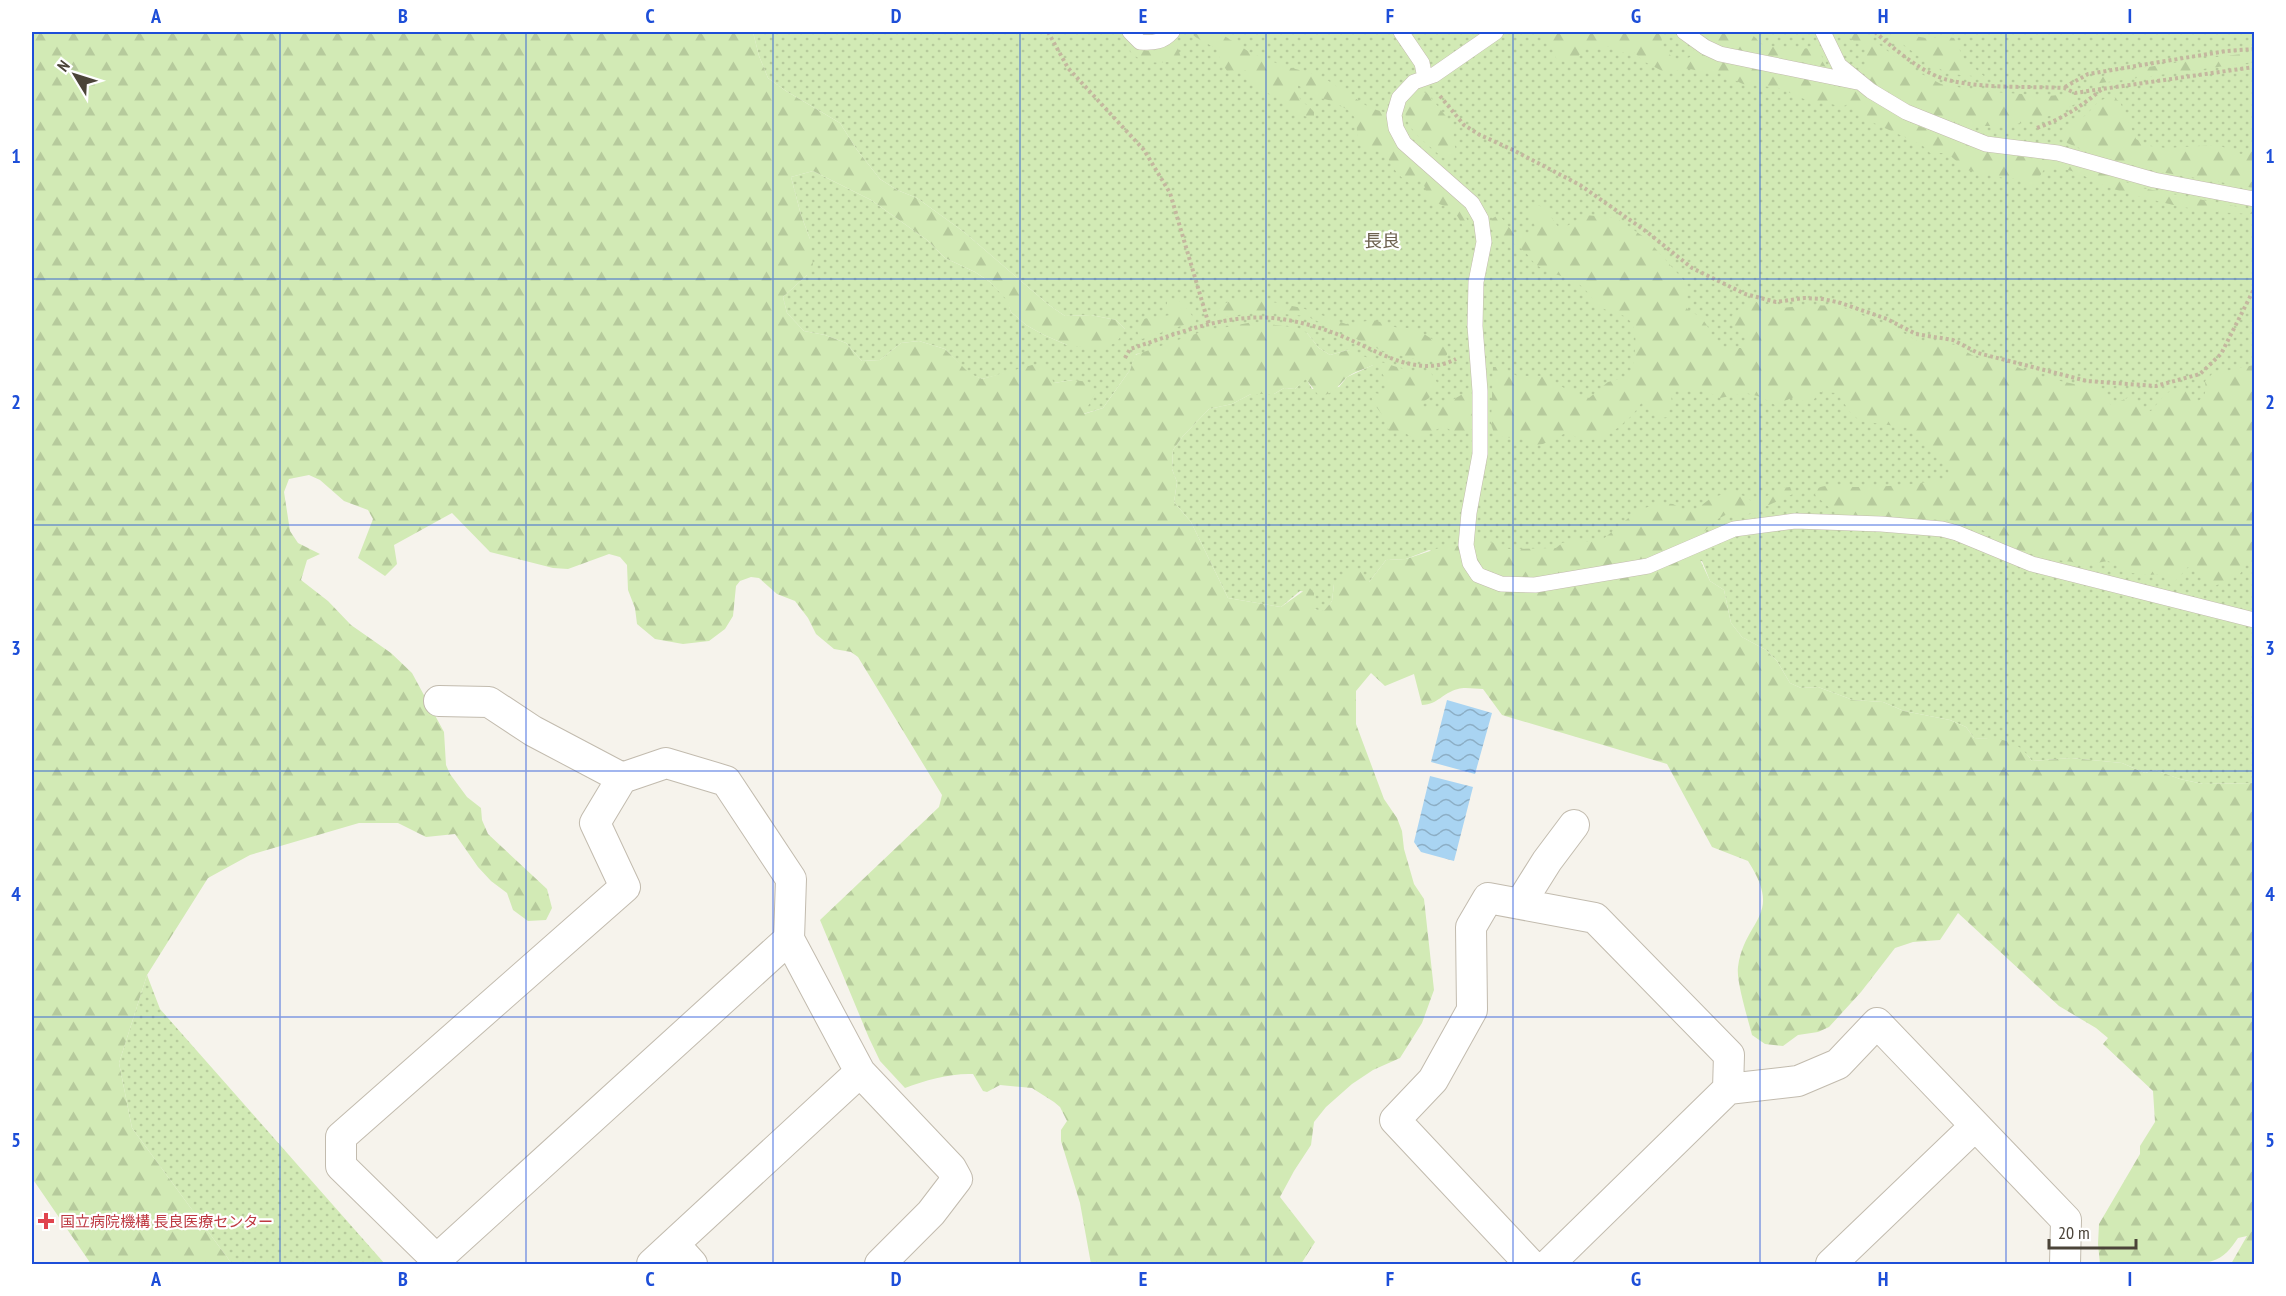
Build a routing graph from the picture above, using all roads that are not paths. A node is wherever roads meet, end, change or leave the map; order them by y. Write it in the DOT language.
graph roads {
  1 [pos="1130,32"];
  2 [pos="1172,32"];
  3 [pos="1401,32"];
  4 [pos="1496,32"];
  5 [pos="1684,32"];
  6 [pos="1823,32"];
  7 [pos="1425,78"];
  8 [pos="1862,83"];
  9 [pos="2254,199"];
  10 [pos="2254,620"];
  11 [pos="439,701"];
  12 [pos="622,778"];
  13 [pos="1574,825"];
  14 [pos="1520,904"];
  15 [pos="789,939"];
  16 [pos="860,1072"];
  17 [pos="1728,1089"];
  18 [pos="1975,1126"];
  19 [pos="683,1254"];
  20 [pos="439,1262"];
  21 [pos="652,1264"];
  22 [pos="880,1264"];
  23 [pos="1530,1264"];
  24 [pos="1549,1264"];
  25 [pos="1832,1264"];
  26 [pos="2065,1264"];
  1 -- 2 [label="lane"];
  3 -- 7 [label="lane"];
  4 -- 7 [label="lane"];
  5 -- 8 [label="lane"];
  6 -- 8 [label="lane"];
  7 -- 10 [label="lane"];
  8 -- 9 [label="lane"];
  11 -- 12 [label="street"];
  12 -- 15 [label="street"];
  12 -- 20 [label="street"];
  13 -- 14 [label="street"];
  14 -- 17 [label="street"];
  14 -- 23 [label="street"];
  15 -- 16 [label="street"];
  15 -- 20 [label="street"];
  16 -- 19 [label="street"];
  16 -- 22 [label="street"];
  17 -- 18 [label="street"];
  17 -- 24 [label="street"];
  18 -- 25 [label="street"];
  18 -- 26 [label="street"];
  19 -- 21 [label="street"];
}
